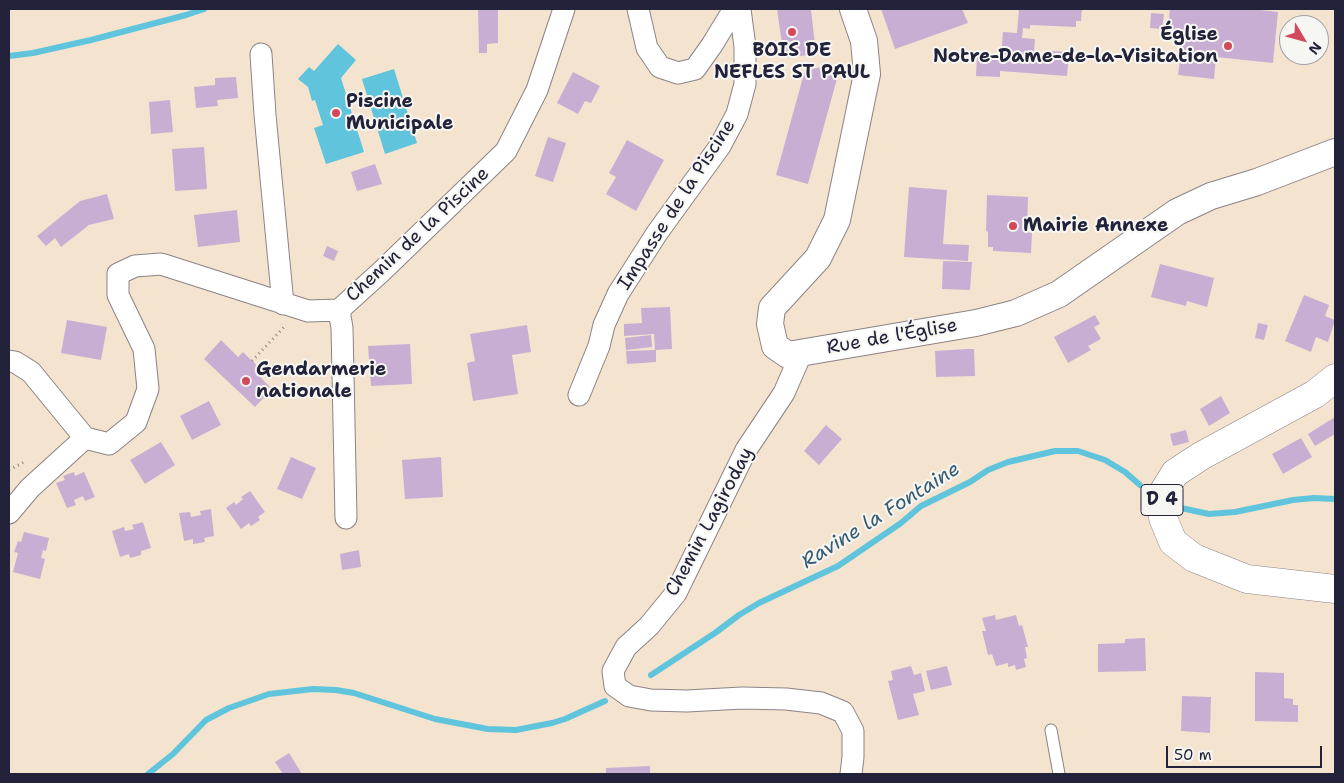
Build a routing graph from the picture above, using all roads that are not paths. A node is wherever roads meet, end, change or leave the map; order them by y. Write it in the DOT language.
graph roads {
  1 [pos="564,9"];
  2 [pos="638,9"];
  3 [pos="734,9"];
  4 [pos="740,9"];
  5 [pos="853,9"];
  6 [pos="261,54"];
  7 [pos="1335,152"];
  8 [pos="339,310"];
  9 [pos="285,314"];
  10 [pos="801,354"];
  11 [pos="9,361"];
  12 [pos="1335,378"];
  13 [pos="579,396"];
  14 [pos="85,438"];
  15 [pos="9,513"];
  16 [pos="346,518"];
  17 [pos="1335,589"];
  18 [pos="1051,730"];
  19 [pos="851,774"];
  20 [pos="1059,774"];
  1 -- 8 [label="street, Chemin de la Piscine"];
  2 -- 3 [label="street"];
  4 -- 13 [label="street, Impasse de la Piscine"];
  5 -- 10 [label="street, Rue de l'Église"];
  6 -- 9 [label="street"];
  7 -- 10 [label="street, Rue de l'Église"];
  8 -- 9 [label="street, Chemin de la Piscine"];
  8 -- 16 [label="street"];
  9 -- 14 [label="street, Chemin de la Piscine"];
  10 -- 19 [label="street, Chemin Lagiroday"];
  11 -- 14 [label="street"];
  12 -- 17 [label="main road, D 4"];
  14 -- 15 [label="street"];
  18 -- 20 [label="lane"];
}
